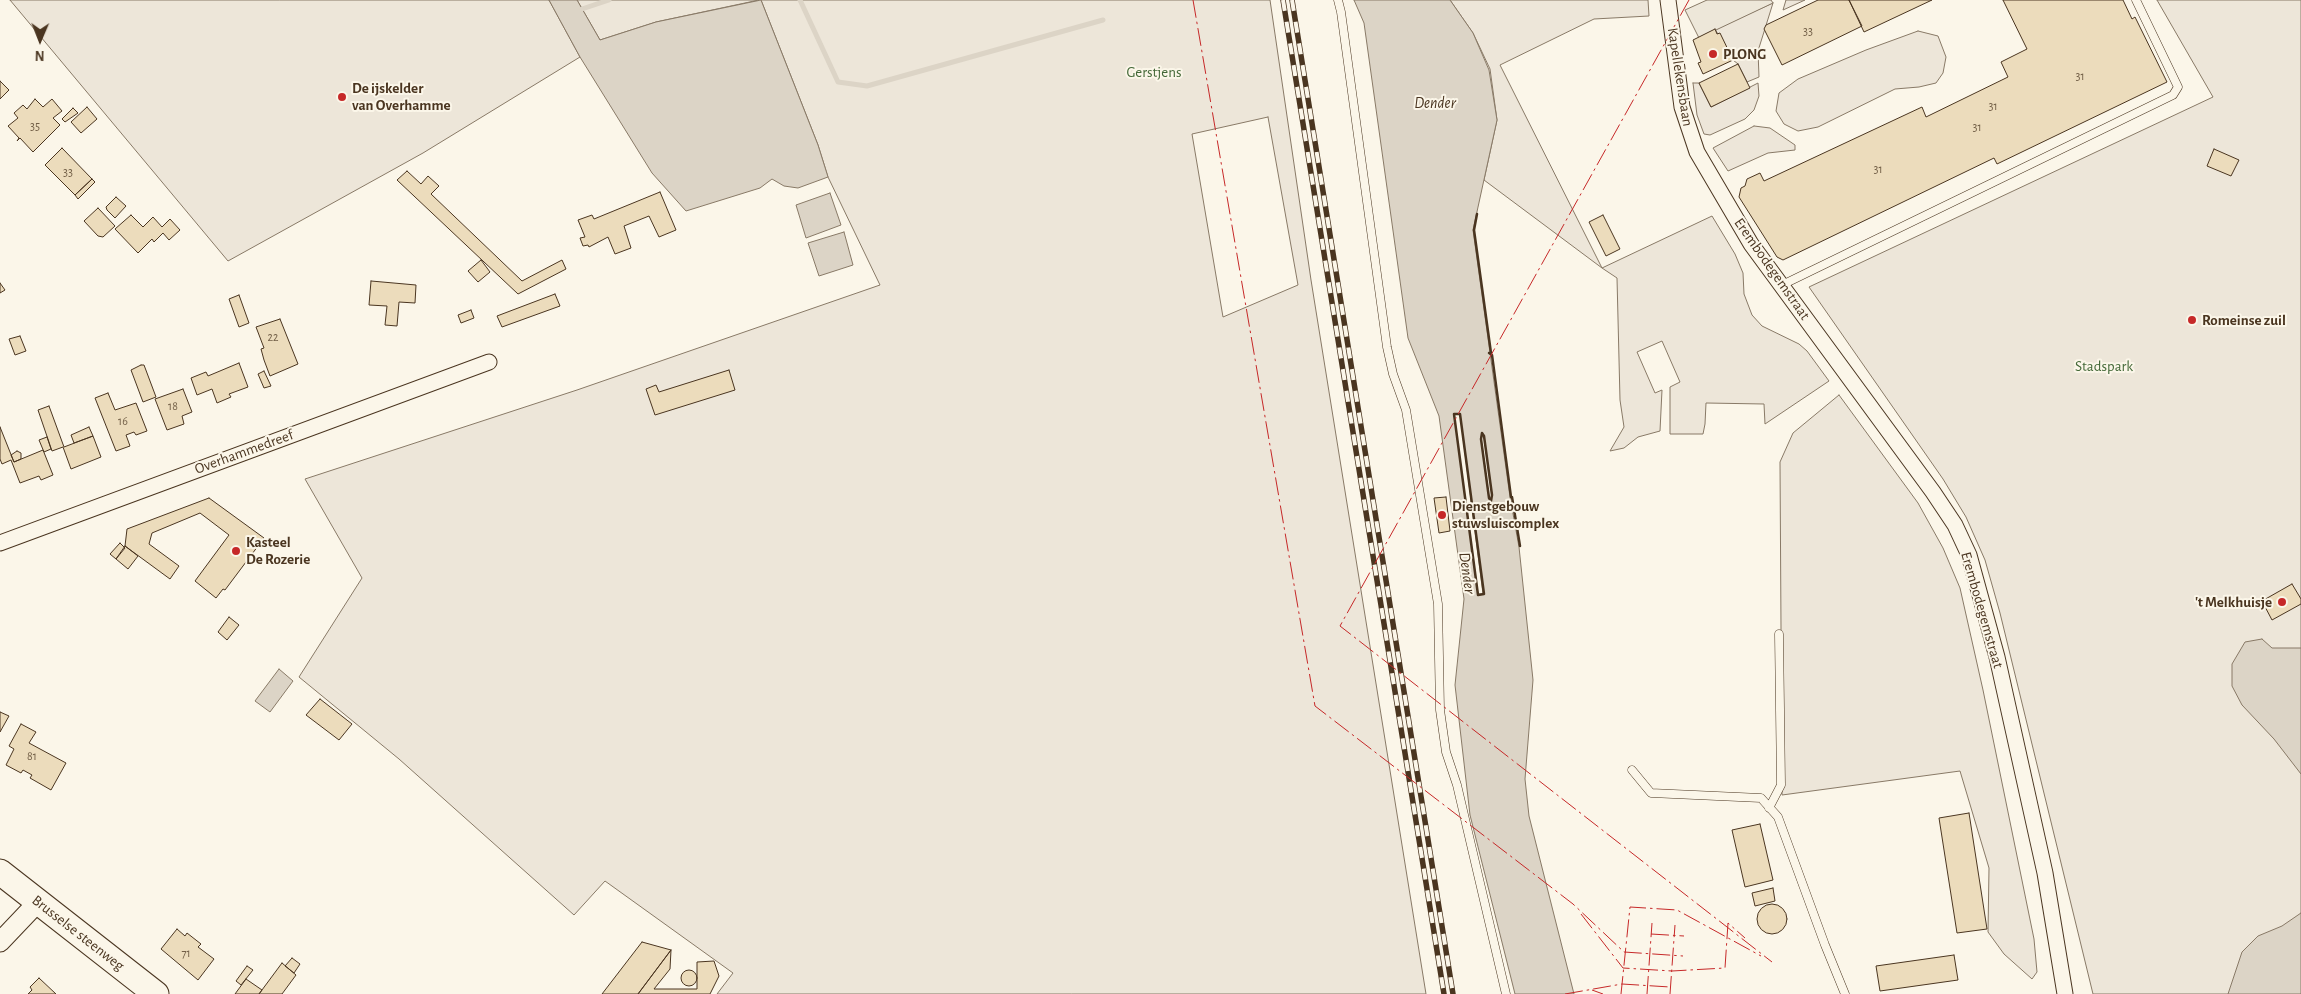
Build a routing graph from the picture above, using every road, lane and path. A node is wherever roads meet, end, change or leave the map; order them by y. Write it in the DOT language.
graph roads {
  1 [pos="1338,0"];
  2 [pos="1668,0"];
  3 [pos="2136,0"];
  4 [pos="1697,152"];
  5 [pos="1782,285"];
  6 [pos="489,362"];
  7 [pos="0,543"];
  8 [pos="1779,634"];
  9 [pos="1632,770"];
  10 [pos="1769,808"];
  11 [pos="0,872"];
  12 [pos="38,902"];
  13 [pos="0,942"];
  14 [pos="156,994"];
  15 [pos="1506,994"];
  16 [pos="1845,994"];
  17 [pos="2065,994"];
  1 -- 15 [label="lane"];
  2 -- 4 [label="street, Kapellekensbaan"];
  3 -- 5 [label="lane"];
  4 -- 5 [label="street, Erembodegemstraat"];
  5 -- 17 [label="street, Erembodegemstraat"];
  6 -- 7 [label="street, Overhammedreef"];
  8 -- 10 [label="lane"];
  9 -- 10 [label="lane"];
  10 -- 16 [label="lane"];
  11 -- 12 [label="main road, Brusselse steenweg"];
  12 -- 13 [label="street"];
  12 -- 14 [label="main road, Brusselse steenweg"];
}
